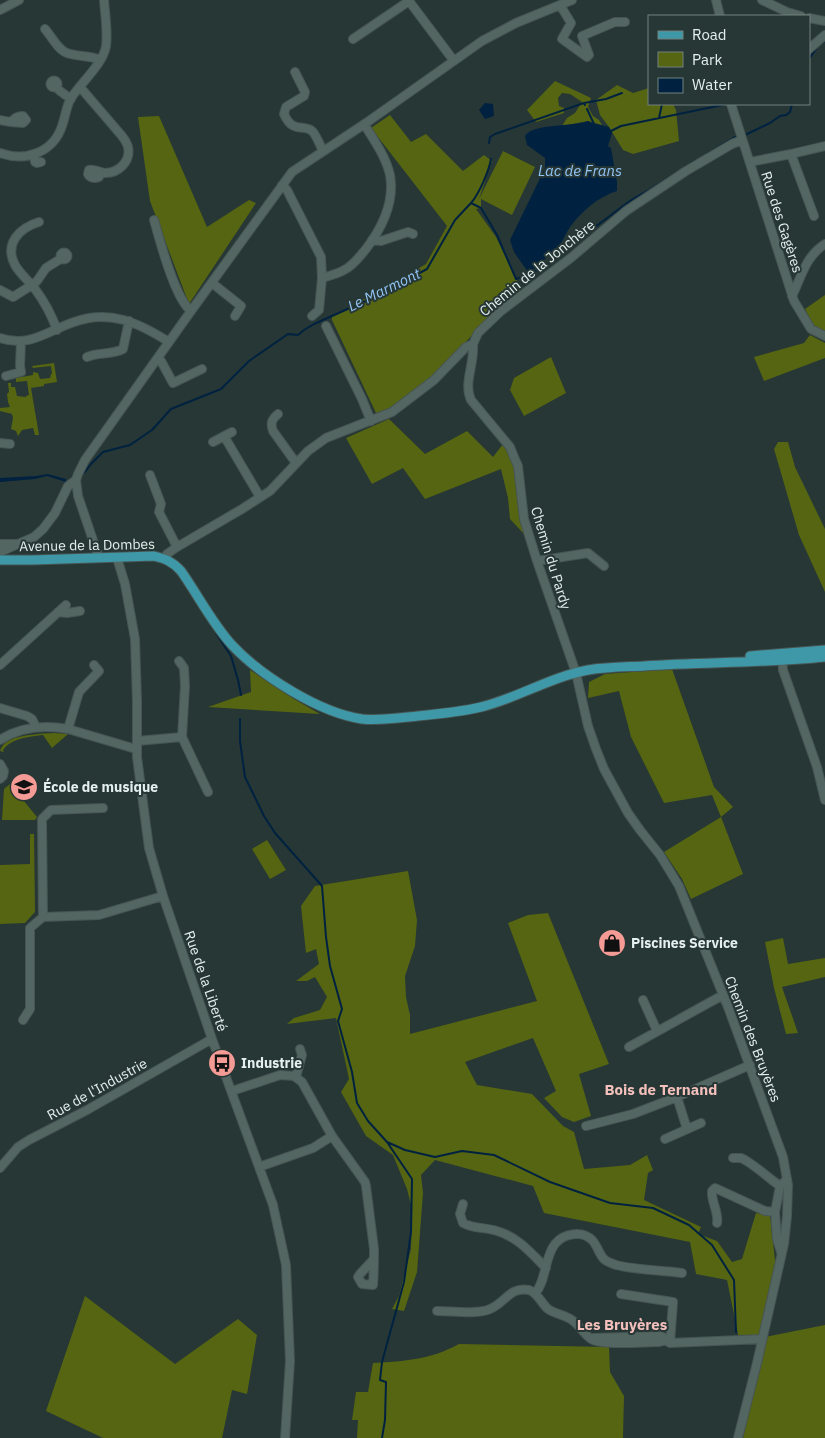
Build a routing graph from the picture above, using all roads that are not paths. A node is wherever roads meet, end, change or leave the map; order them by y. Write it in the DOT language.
graph roads {
  1 [pos="19,0"];
  2 [pos="104,0"];
  3 [pos="572,0"];
  4 [pos="716,0"];
  5 [pos="762,0"];
  6 [pos="781,0"];
  7 [pos="561,3"];
  8 [pos="782,9"];
  9 [pos="0,10"];
  10 [pos="720,15"];
  11 [pos="798,15"];
  12 [pos="810,18"];
  13 [pos="825,21"];
  14 [pos="625,22"];
  15 [pos="571,23"];
  16 [pos="46,29"];
  17 [pos="825,35"];
  18 [pos="582,36"];
  19 [pos="352,39"];
  20 [pos="810,47"];
  21 [pos="100,60"];
  22 [pos="454,61"];
  23 [pos="295,72"];
  24 [pos="56,86"];
  25 [pos="80,87"];
  26 [pos="71,99"];
  27 [pos="731,105"];
  28 [pos="0,120"];
  29 [pos="12,122"];
  30 [pos="364,124"];
  31 [pos="742,140"];
  32 [pos="825,146"];
  33 [pos="323,151"];
  34 [pos="0,153"];
  35 [pos="791,154"];
  36 [pos="34,155"];
  37 [pos="41,162"];
  38 [pos="750,162"];
  39 [pos="101,172"];
  40 [pos="282,185"];
  41 [pos="814,216"];
  42 [pos="154,220"];
  43 [pos="39,222"];
  44 [pos="413,234"];
  45 [pos="372,240"];
  46 [pos="825,244"];
  47 [pos="62,258"];
  48 [pos="322,278"];
  49 [pos="212,283"];
  50 [pos="32,285"];
  51 [pos="0,290"];
  52 [pos="792,296"];
  53 [pos="191,311"];
  54 [pos="317,314"];
  55 [pos="235,316"];
  56 [pos="129,321"];
  57 [pos="326,326"];
  58 [pos="57,330"];
  59 [pos="825,336"];
  60 [pos="0,338"];
  61 [pos="21,341"];
  62 [pos="169,342"];
  63 [pos="473,344"];
  64 [pos="86,357"];
  65 [pos="158,358"];
  66 [pos="202,369"];
  67 [pos="6,376"];
  68 [pos="278,414"];
  69 [pos="371,420"];
  70 [pos="232,432"];
  71 [pos="224,436"];
  72 [pos="213,442"];
  73 [pos="0,443"];
  74 [pos="10,444"];
  75 [pos="296,463"];
  76 [pos="150,476"];
  77 [pos="76,480"];
  78 [pos="260,497"];
  79 [pos="0,544"];
  80 [pos="16,544"];
  81 [pos="177,547"];
  82 [pos="0,552"];
  83 [pos="99,558"];
  84 [pos="117,558"];
  85 [pos="164,558"];
  86 [pos="0,560"];
  87 [pos="537,561"];
  88 [pos="604,566"];
  89 [pos="66,604"];
  90 [pos="80,611"];
  91 [pos="58,612"];
  92 [pos="825,650"];
  93 [pos="782,657"];
  94 [pos="825,657"];
  95 [pos="180,661"];
  96 [pos="0,665"];
  97 [pos="94,665"];
  98 [pos="576,673"];
  99 [pos="79,692"];
  100 [pos="90,692"];
  101 [pos="0,708"];
  102 [pos="36,727"];
  103 [pos="68,729"];
  104 [pos="182,737"];
  105 [pos="0,740"];
  106 [pos="137,745"];
  107 [pos="0,764"];
  108 [pos="0,779"];
  109 [pos="208,792"];
  110 [pos="825,800"];
  111 [pos="103,808"];
  112 [pos="163,896"];
  113 [pos="43,917"];
  114 [pos="723,995"];
  115 [pos="642,1000"];
  116 [pos="23,1020"];
  117 [pos="657,1031"];
  118 [pos="212,1039"];
  119 [pos="629,1047"];
  120 [pos="300,1049"];
  121 [pos="750,1065"];
  122 [pos="296,1077"];
  123 [pos="232,1091"];
  124 [pos="677,1097"];
  125 [pos="701,1123"];
  126 [pos="586,1126"];
  127 [pos="687,1129"];
  128 [pos="332,1136"];
  129 [pos="665,1139"];
  130 [pos="733,1158"];
  131 [pos="259,1167"];
  132 [pos="0,1168"];
  133 [pos="787,1179"];
  134 [pos="780,1186"];
  135 [pos="462,1204"];
  136 [pos="775,1212"];
  137 [pos="717,1223"];
  138 [pos="782,1254"];
  139 [pos="374,1259"];
  140 [pos="546,1268"];
  141 [pos="682,1273"];
  142 [pos="536,1294"];
  143 [pos="621,1294"];
  144 [pos="437,1311"];
  145 [pos="762,1339"];
  146 [pos="669,1342"];
  147 [pos="285,1438"];
  148 [pos="738,1438"];
  1 -- 9 [label="street"];
  2 -- 21 [label="street"];
  3 -- 7 [label="street"];
  4 -- 10 [label="street"];
  5 -- 8 [label="street"];
  6 -- 8 [label="street"];
  7 -- 15 [label="street"];
  7 -- 22 [label="street"];
  8 -- 11 [label="street"];
  12 -- 13 [label="street"];
  14 -- 18 [label="street"];
  15 -- 18 [label="street"];
  15 -- 18 [label="street"];
  16 -- 21 [label="street"];
  17 -- 20 [label="street"];
  19 -- 22 [label="street"];
  21 -- 25 [label="street"];
  22 -- 30 [label="street"];
  23 -- 33 [label="street"];
  24 -- 26 [label="street"];
  25 -- 26 [label="street"];
  25 -- 39 [label="street"];
  26 -- 36 [label="street"];
  27 -- 31 [label="street, Rue des Gagères"];
  28 -- 29 [label="street"];
  30 -- 33 [label="street"];
  30 -- 45 [label="street"];
  31 -- 38 [label="street, Rue des Gagères"];
  31 -- 63 [label="street, Chemin de la Jonchère"];
  32 -- 35 [label="street"];
  33 -- 40 [label="street"];
  34 -- 36 [label="street"];
  35 -- 38 [label="street"];
  35 -- 41 [label="street"];
  36 -- 37 [label="street"];
  38 -- 52 [label="street, Rue des Gagères"];
  40 -- 48 [label="street"];
  40 -- 49 [label="street"];
  42 -- 53 [label="street"];
  43 -- 50 [label="street"];
  44 -- 45 [label="street"];
  45 -- 48 [label="street"];
  46 -- 52 [label="street"];
  47 -- 50 [label="street"];
  48 -- 54 [label="street"];
  49 -- 53 [label="street"];
  49 -- 55 [label="street"];
  50 -- 51 [label="street"];
  50 -- 58 [label="street"];
  52 -- 59 [label="street, Rue des Gagères"];
  53 -- 62 [label="street"];
  56 -- 58 [label="street"];
  56 -- 62 [label="street"];
  56 -- 64 [label="street"];
  57 -- 69 [label="street"];
  58 -- 61 [label="street"];
  60 -- 61 [label="street"];
  61 -- 67 [label="street"];
  62 -- 65 [label="street"];
  63 -- 69 [label="street, Chemin de la Jonchère"];
  63 -- 87 [label="street, Chemin du Pardy"];
  65 -- 66 [label="street"];
  65 -- 77 [label="street"];
  68 -- 75 [label="street"];
  69 -- 75 [label="street, Chemin de la Jonchère"];
  70 -- 71 [label="street"];
  71 -- 72 [label="street"];
  71 -- 78 [label="street"];
  73 -- 74 [label="street"];
  75 -- 78 [label="street, Chemin de la Jonchère"];
  76 -- 81 [label="street"];
  77 -- 80 [label="street"];
  77 -- 83 [label="street"];
  78 -- 81 [label="street, Chemin de la Jonchère"];
  79 -- 80 [label="street"];
  80 -- 82 [label="street"];
  81 -- 85 [label="street, Chemin de la Jonchère"];
  83 -- 84 [label="main road, Avenue de la Dombes"];
  83 -- 86 [label="main road, Avenue de la Dombes"];
  84 -- 85 [label="main road, Avenue de la Dombes"];
  84 -- 106 [label="street, Rue de la Liberté"];
  85 -- 98 [label="main road, Avenue de la Dombes"];
  87 -- 88 [label="street"];
  87 -- 98 [label="street, Chemin du Pardy"];
  89 -- 91 [label="street"];
  90 -- 91 [label="street"];
  91 -- 96 [label="street"];
  92 -- 93 [label="main road"];
  93 -- 94 [label="main road"];
  93 -- 98 [label="main road, Avenue de la Dombes"];
  93 -- 110 [label="street"];
  95 -- 104 [label="street"];
  97 -- 99 [label="street"];
  98 -- 114 [label="street, Chemin des Bruyères"];
  99 -- 100 [label="street"];
  99 -- 103 [label="street"];
  101 -- 102 [label="street"];
  102 -- 103 [label="street"];
  102 -- 105 [label="street"];
  103 -- 106 [label="street"];
  104 -- 106 [label="street"];
  104 -- 109 [label="street"];
  106 -- 112 [label="street, Rue de la Liberté"];
  107 -- 108 [label="street"];
  111 -- 113 [label="street"];
  112 -- 113 [label="street"];
  112 -- 118 [label="street, Rue de la Liberté"];
  113 -- 116 [label="street"];
  114 -- 117 [label="street"];
  114 -- 121 [label="street, Chemin des Bruyères"];
  115 -- 117 [label="street"];
  117 -- 119 [label="street"];
  118 -- 123 [label="street, Rue de la Liberté"];
  118 -- 132 [label="street, Rue de l'Industrie"];
  120 -- 122 [label="street"];
  121 -- 124 [label="street"];
  121 -- 133 [label="street, Chemin des Bruyères"];
  122 -- 123 [label="street"];
  122 -- 128 [label="street"];
  123 -- 131 [label="street, Rue de la Liberté"];
  124 -- 126 [label="street"];
  124 -- 127 [label="street"];
  125 -- 127 [label="street"];
  127 -- 129 [label="street"];
  128 -- 131 [label="street"];
  128 -- 139 [label="street"];
  130 -- 134 [label="street"];
  131 -- 147 [label="street, Rue de la Liberté"];
  133 -- 134 [label="street"];
  133 -- 138 [label="street, Chemin des Bruyères"];
  134 -- 136 [label="street"];
  135 -- 140 [label="street"];
  136 -- 137 [label="street"];
  136 -- 138 [label="street"];
  138 -- 145 [label="street, Chemin des Bruyères"];
  139 -- 139 [label="street"];
  140 -- 141 [label="street"];
  140 -- 142 [label="street"];
  142 -- 144 [label="street"];
  142 -- 146 [label="street"];
  143 -- 146 [label="street"];
  145 -- 146 [label="street"];
  145 -- 148 [label="street, Chemin des Bruyères"];
}
